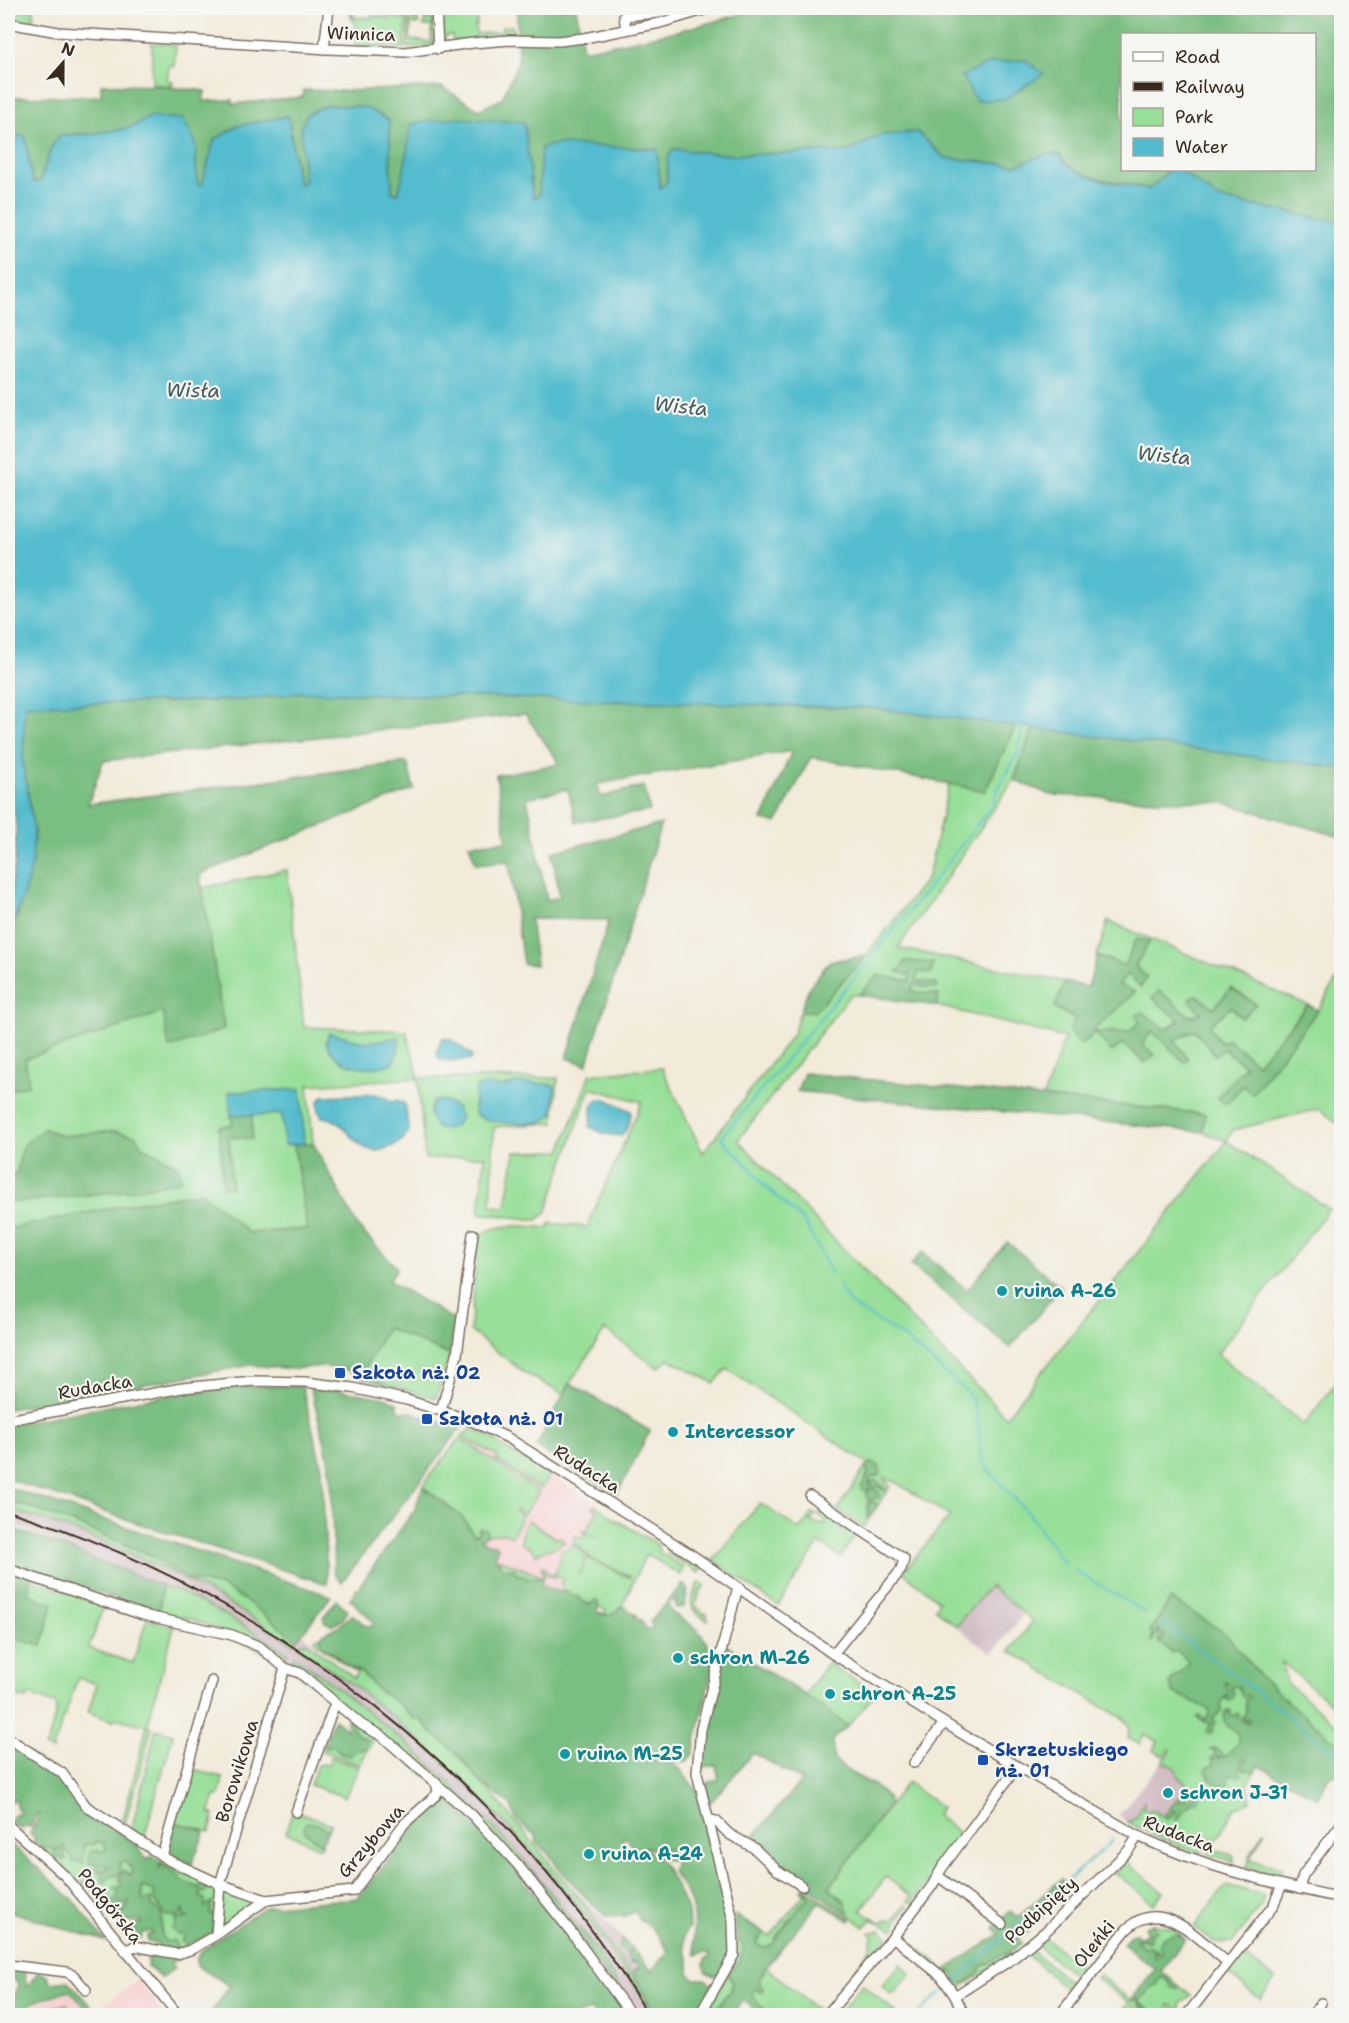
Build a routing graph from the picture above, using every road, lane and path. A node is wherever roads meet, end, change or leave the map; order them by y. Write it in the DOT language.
graph roads {
  1 [pos="328,8"];
  2 [pos="436,8"];
  3 [pos="674,8"];
  4 [pos="711,8"];
  5 [pos="8,23"];
  6 [pos="626,30"];
  7 [pos="324,49"];
  8 [pos="438,49"];
  9 [pos="473,1234"];
  10 [pos="441,1410"];
  11 [pos="8,1419"];
  12 [pos="810,1496"];
  13 [pos="11,1570"];
  14 [pos="738,1587"];
  15 [pos="833,1654"];
  16 [pos="285,1668"];
  17 [pos="212,1681"];
  18 [pos="335,1703"];
  19 [pos="944,1723"];
  20 [pos="8,1737"];
  21 [pos="914,1763"];
  22 [pos="1017,1767"];
  23 [pos="436,1782"];
  24 [pos="297,1812"];
  25 [pos="709,1821"];
  26 [pos="1341,1823"];
  27 [pos="8,1825"];
  28 [pos="1138,1836"];
  29 [pos="162,1856"];
  30 [pos="938,1876"];
  31 [pos="220,1884"];
  32 [pos="1282,1885"];
  33 [pos="802,1886"];
  34 [pos="1299,1889"];
  35 [pos="1341,1898"];
  36 [pos="266,1900"];
  37 [pos="1002,1924"];
  38 [pos="216,1935"];
  39 [pos="894,1937"];
  40 [pos="126,1952"];
  41 [pos="1227,1962"];
  42 [pos="8,1965"];
  43 [pos="86,1990"];
  44 [pos="955,1996"];
  45 [pos="1321,2003"];
  46 [pos="179,2016"];
  47 [pos="632,2016"];
  48 [pos="699,2016"];
  49 [pos="826,2016"];
  50 [pos="964,2016"];
  51 [pos="1059,2016"];
  52 [pos="1186,2016"];
  53 [pos="1312,2016"];
  1 -- 7 [label="street"];
  2 -- 8 [label="street"];
  3 -- 6 [label="street"];
  4 -- 6 [label="street, Winnica"];
  5 -- 7 [label="street, Winnica"];
  6 -- 8 [label="street, Winnica"];
  7 -- 8 [label="street, Winnica"];
  9 -- 10 [label="street"];
  10 -- 11 [label="street, Rudacka"];
  10 -- 14 [label="street, Rudacka"];
  12 -- 15 [label="street"];
  13 -- 16 [label="street"];
  14 -- 15 [label="street, Rudacka"];
  14 -- 25 [label="street"];
  15 -- 19 [label="street, Rudacka"];
  16 -- 18 [label="street"];
  16 -- 31 [label="street, Borowikowa"];
  17 -- 29 [label="street"];
  18 -- 23 [label="street"];
  18 -- 24 [label="street"];
  19 -- 21 [label="street"];
  19 -- 22 [label="street, Rudacka"];
  20 -- 29 [label="street, Grzybowa"];
  22 -- 28 [label="street, Rudacka"];
  22 -- 30 [label="street"];
  23 -- 36 [label="street, Grzybowa"];
  23 -- 47 [label="street"];
  25 -- 33 [label="street"];
  25 -- 48 [label="street"];
  26 -- 34 [label="street"];
  27 -- 40 [label="street, Podgórska"];
  28 -- 32 [label="street, Rudacka"];
  28 -- 44 [label="street, Podbipięty"];
  29 -- 31 [label="street, Grzybowa"];
  30 -- 37 [label="street"];
  30 -- 39 [label="street"];
  31 -- 36 [label="street, Grzybowa"];
  31 -- 38 [label="street"];
  32 -- 34 [label="street, Rudacka"];
  32 -- 41 [label="street"];
  34 -- 35 [label="street, Rudacka"];
  36 -- 38 [label="street"];
  38 -- 40 [label="street"];
  39 -- 44 [label="street"];
  39 -- 49 [label="street"];
  40 -- 46 [label="street, Podgórska"];
  41 -- 51 [label="street, Oleńki"];
  41 -- 52 [label="street"];
  42 -- 43 [label="street"];
  44 -- 50 [label="street"];
  45 -- 53 [label="street"];
}
